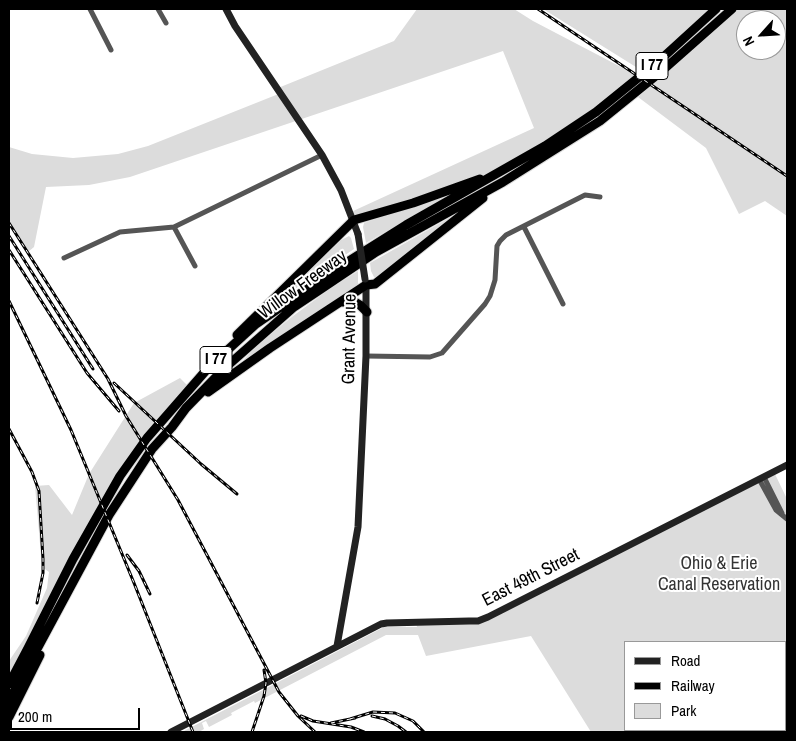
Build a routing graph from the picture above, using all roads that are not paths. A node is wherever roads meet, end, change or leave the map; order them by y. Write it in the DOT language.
graph roads {
  1 [pos="90,9"];
  2 [pos="158,9"];
  3 [pos="226,9"];
  4 [pos="716,9"];
  5 [pos="732,9"];
  6 [pos="166,23"];
  7 [pos="111,50"];
  8 [pos="322,155"];
  9 [pos="504,171"];
  10 [pos="503,182"];
  11 [pos="600,196"];
  12 [pos="354,220"];
  13 [pos="174,227"];
  14 [pos="524,227"];
  15 [pos="64,258"];
  16 [pos="195,266"];
  17 [pos="366,282"];
  18 [pos="341,302"];
  19 [pos="563,304"];
  20 [pos="367,312"];
  21 [pos="366,356"];
  22 [pos="209,367"];
  23 [pos="186,408"];
  24 [pos="787,465"];
  25 [pos="762,478"];
  26 [pos="785,517"];
  27 [pos="60,609"];
  28 [pos="338,646"];
  29 [pos="9,683"];
  30 [pos="9,701"];
  31 [pos="9,717"];
  32 [pos="171,732"];
  1 -- 7 [label="street"];
  2 -- 6 [label="street"];
  3 -- 8 [label="street, Grant Avenue"];
  4 -- 9 [label="highway, Willow Freeway / I 77"];
  5 -- 10 [label="highway, Willow Freeway / I 77"];
  8 -- 12 [label="street, Grant Avenue"];
  8 -- 13 [label="street"];
  9 -- 12 [label="highway"];
  9 -- 22 [label="highway, Willow Freeway / I 77"];
  10 -- 17 [label="highway"];
  10 -- 23 [label="highway, Willow Freeway / I 77"];
  11 -- 14 [label="street"];
  12 -- 17 [label="street, Grant Avenue, bridge"];
  12 -- 22 [label="highway"];
  13 -- 15 [label="street"];
  13 -- 16 [label="street"];
  14 -- 19 [label="street"];
  14 -- 21 [label="street"];
  17 -- 18 [label="highway"];
  17 -- 20 [label="street, Grant Avenue"];
  18 -- 20 [label="highway"];
  18 -- 23 [label="highway"];
  20 -- 21 [label="street, Grant Avenue"];
  21 -- 28 [label="street, Grant Avenue"];
  22 -- 29 [label="highway, Willow Freeway / I 77"];
  23 -- 27 [label="highway, Willow Freeway / I 77"];
  24 -- 25 [label="street, East 49th Street"];
  25 -- 26 [label="street"];
  25 -- 28 [label="street, East 49th Street"];
  27 -- 30 [label="highway, Willow Freeway / I 77"];
  27 -- 31 [label="highway"];
  28 -- 32 [label="street, East 49th Street"];
}
